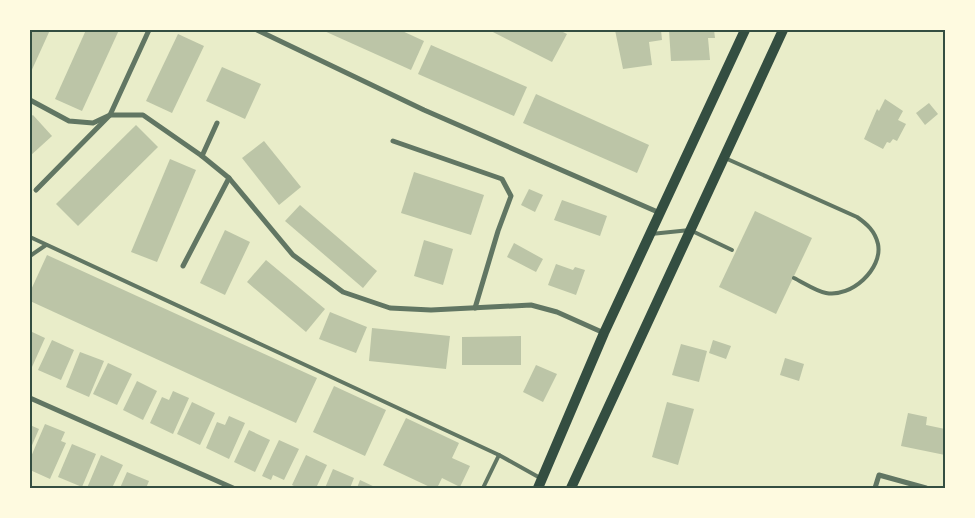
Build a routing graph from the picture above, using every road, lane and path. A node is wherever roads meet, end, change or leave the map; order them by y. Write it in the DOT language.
graph roads {
  1 [pos="149,30"];
  2 [pos="257,30"];
  3 [pos="745,30"];
  4 [pos="782,30"];
  5 [pos="30,100"];
  6 [pos="110,115"];
  7 [pos="217,123"];
  8 [pos="393,141"];
  9 [pos="202,156"];
  10 [pos="724,157"];
  11 [pos="229,178"];
  12 [pos="36,190"];
  13 [pos="661,213"];
  14 [pos="690,230"];
  15 [pos="651,234"];
  16 [pos="30,237"];
  17 [pos="46,245"];
  18 [pos="732,250"];
  19 [pos="30,256"];
  20 [pos="183,266"];
  21 [pos="794,278"];
  22 [pos="475,308"];
  23 [pos="604,333"];
  24 [pos="30,398"];
  25 [pos="499,454"];
  26 [pos="540,484"];
  27 [pos="233,488"];
  28 [pos="482,488"];
  29 [pos="571,488"];
  30 [pos="875,488"];
  31 [pos="926,488"];
  1 -- 6 [label="street"];
  2 -- 13 [label="street"];
  3 -- 13 [label="main road"];
  4 -- 10 [label="main road"];
  5 -- 6 [label="street"];
  6 -- 9 [label="street"];
  6 -- 12 [label="street"];
  7 -- 9 [label="street"];
  8 -- 22 [label="street"];
  9 -- 11 [label="street"];
  10 -- 14 [label="main road"];
  10 -- 21 [label="lane"];
  11 -- 20 [label="street"];
  11 -- 22 [label="street"];
  13 -- 15 [label="main road"];
  14 -- 15 [label="lane"];
  14 -- 18 [label="lane"];
  14 -- 29 [label="main road"];
  15 -- 23 [label="main road"];
  16 -- 17 [label="lane"];
  17 -- 19 [label="lane"];
  17 -- 25 [label="lane"];
  22 -- 23 [label="street"];
  23 -- 26 [label="main road"];
  24 -- 27 [label="street"];
  25 -- 26 [label="lane"];
  25 -- 28 [label="lane"];
  30 -- 31 [label="street"];
}
